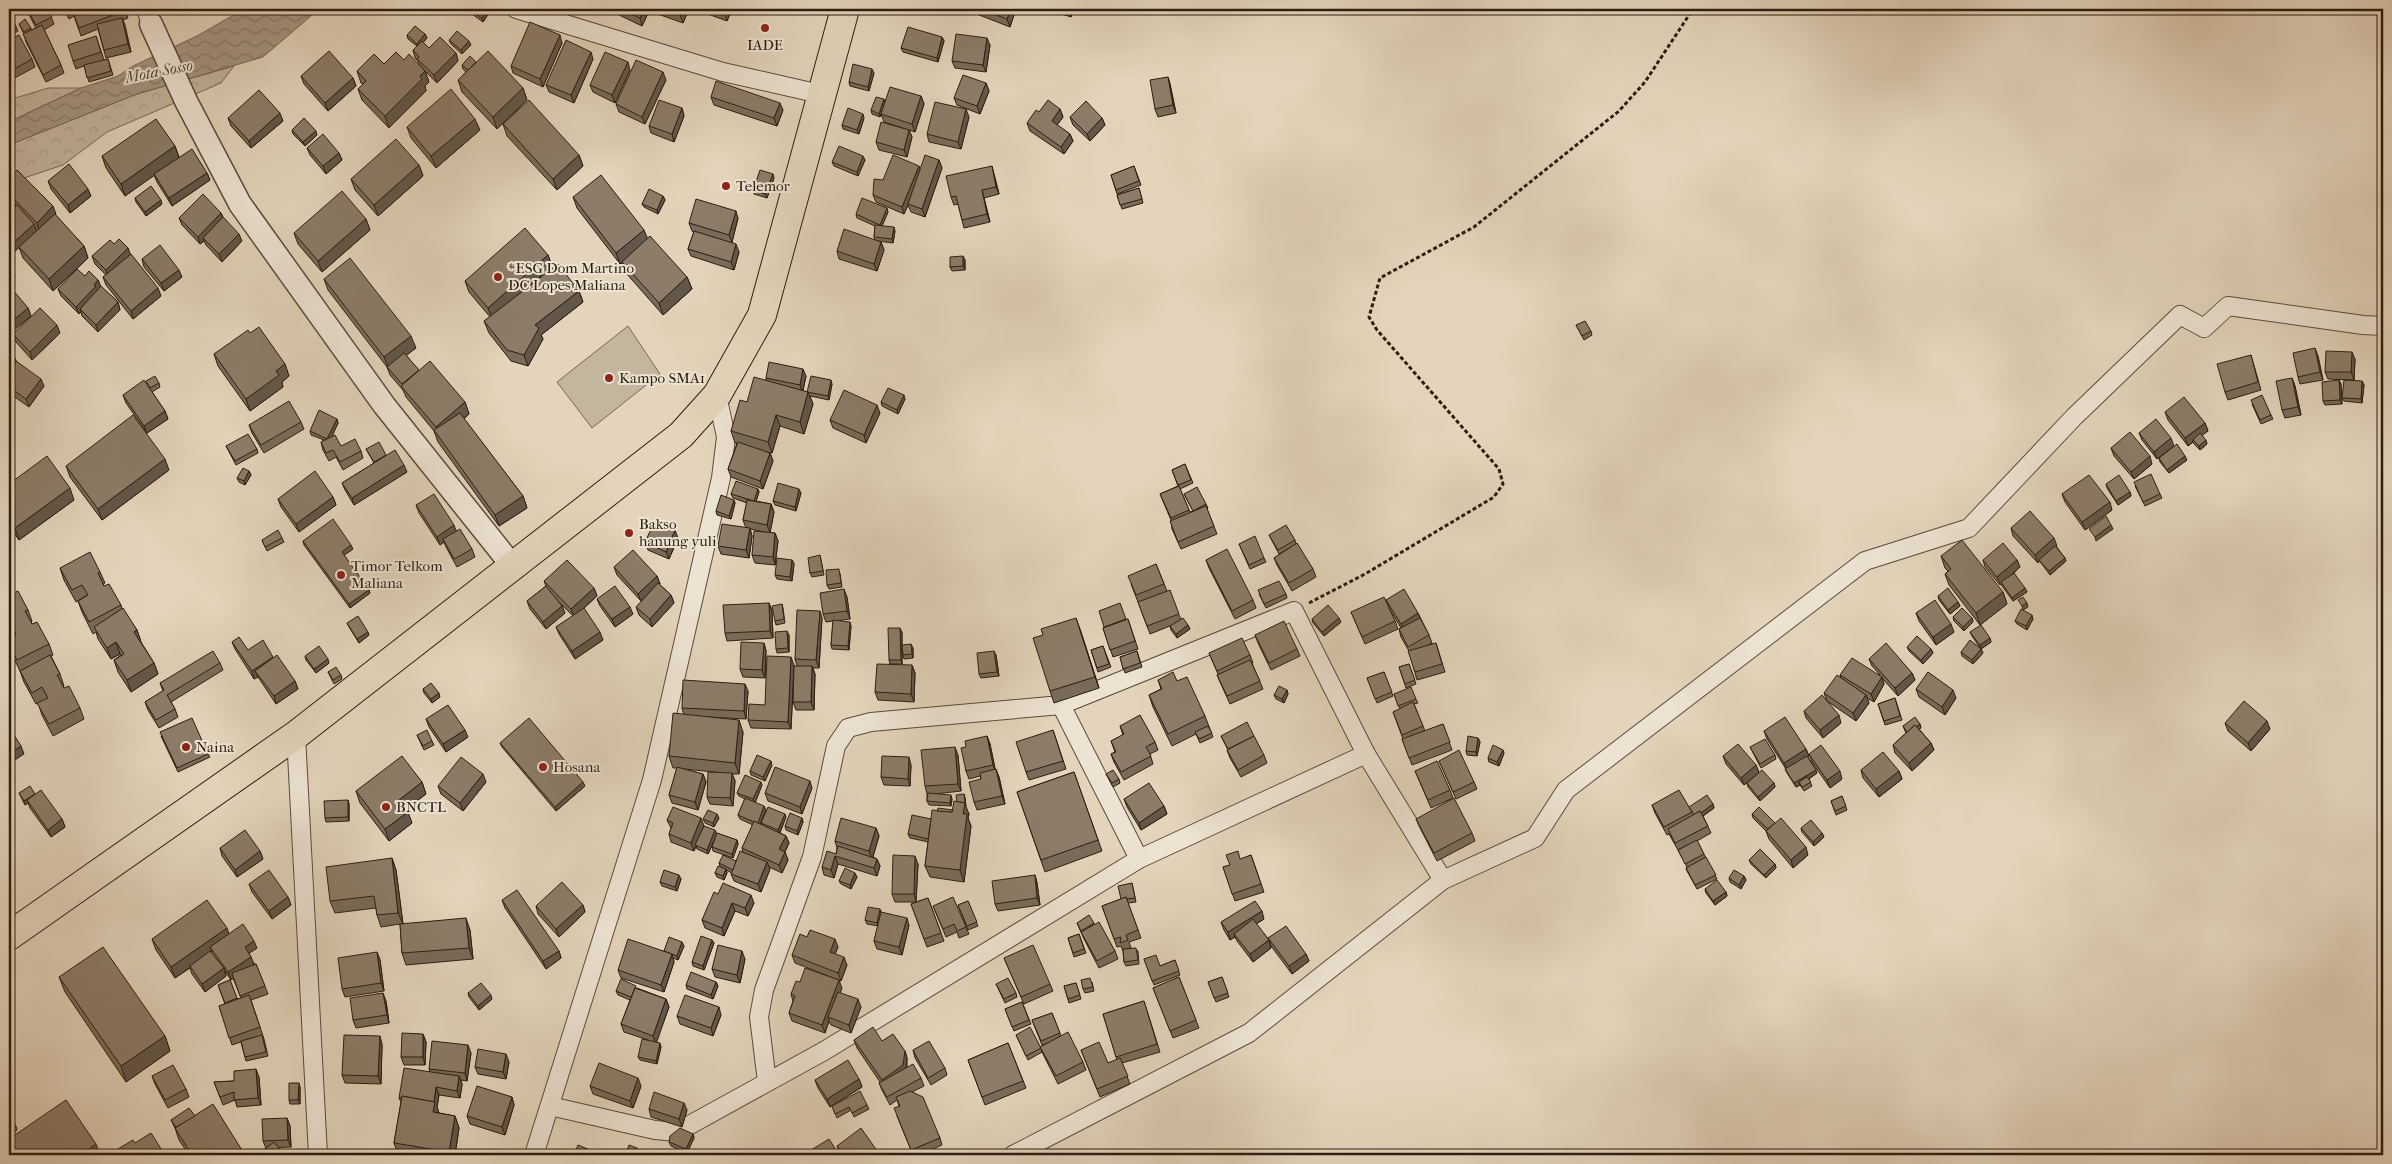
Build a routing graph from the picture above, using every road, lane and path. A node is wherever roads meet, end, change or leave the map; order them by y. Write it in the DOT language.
graph roads {
  1 [pos="516,9"];
  2 [pos="844,9"];
  3 [pos="1693,9"];
  4 [pos="148,17"];
  5 [pos="820,94"];
  6 [pos="2383,326"];
  7 [pos="717,394"];
  8 [pos="514,568"];
  9 [pos="1294,611"];
  10 [pos="1061,705"];
  11 [pos="296,735"];
  12 [pos="1366,754"];
  13 [pos="1139,859"];
  14 [pos="1443,880"];
  15 [pos="9,936"];
  16 [pos="766,1082"];
  17 [pos="550,1106"];
  18 [pos="318,1155"];
  19 [pos="534,1155"];
  20 [pos="1013,1155"];
  1 -- 5 [label="street"];
  2 -- 5 [label="main road"];
  3 -- 9 [label="path"];
  4 -- 8 [label="street"];
  5 -- 7 [label="main road"];
  6 -- 14 [label="street"];
  7 -- 8 [label="main road"];
  7 -- 17 [label="street"];
  8 -- 11 [label="main road"];
  9 -- 10 [label="street"];
  9 -- 12 [label="street"];
  10 -- 13 [label="street"];
  10 -- 16 [label="street"];
  11 -- 15 [label="main road"];
  11 -- 18 [label="street"];
  12 -- 13 [label="street"];
  12 -- 14 [label="street"];
  13 -- 16 [label="street"];
  14 -- 20 [label="street"];
  16 -- 17 [label="street"];
  17 -- 19 [label="street"];
}
